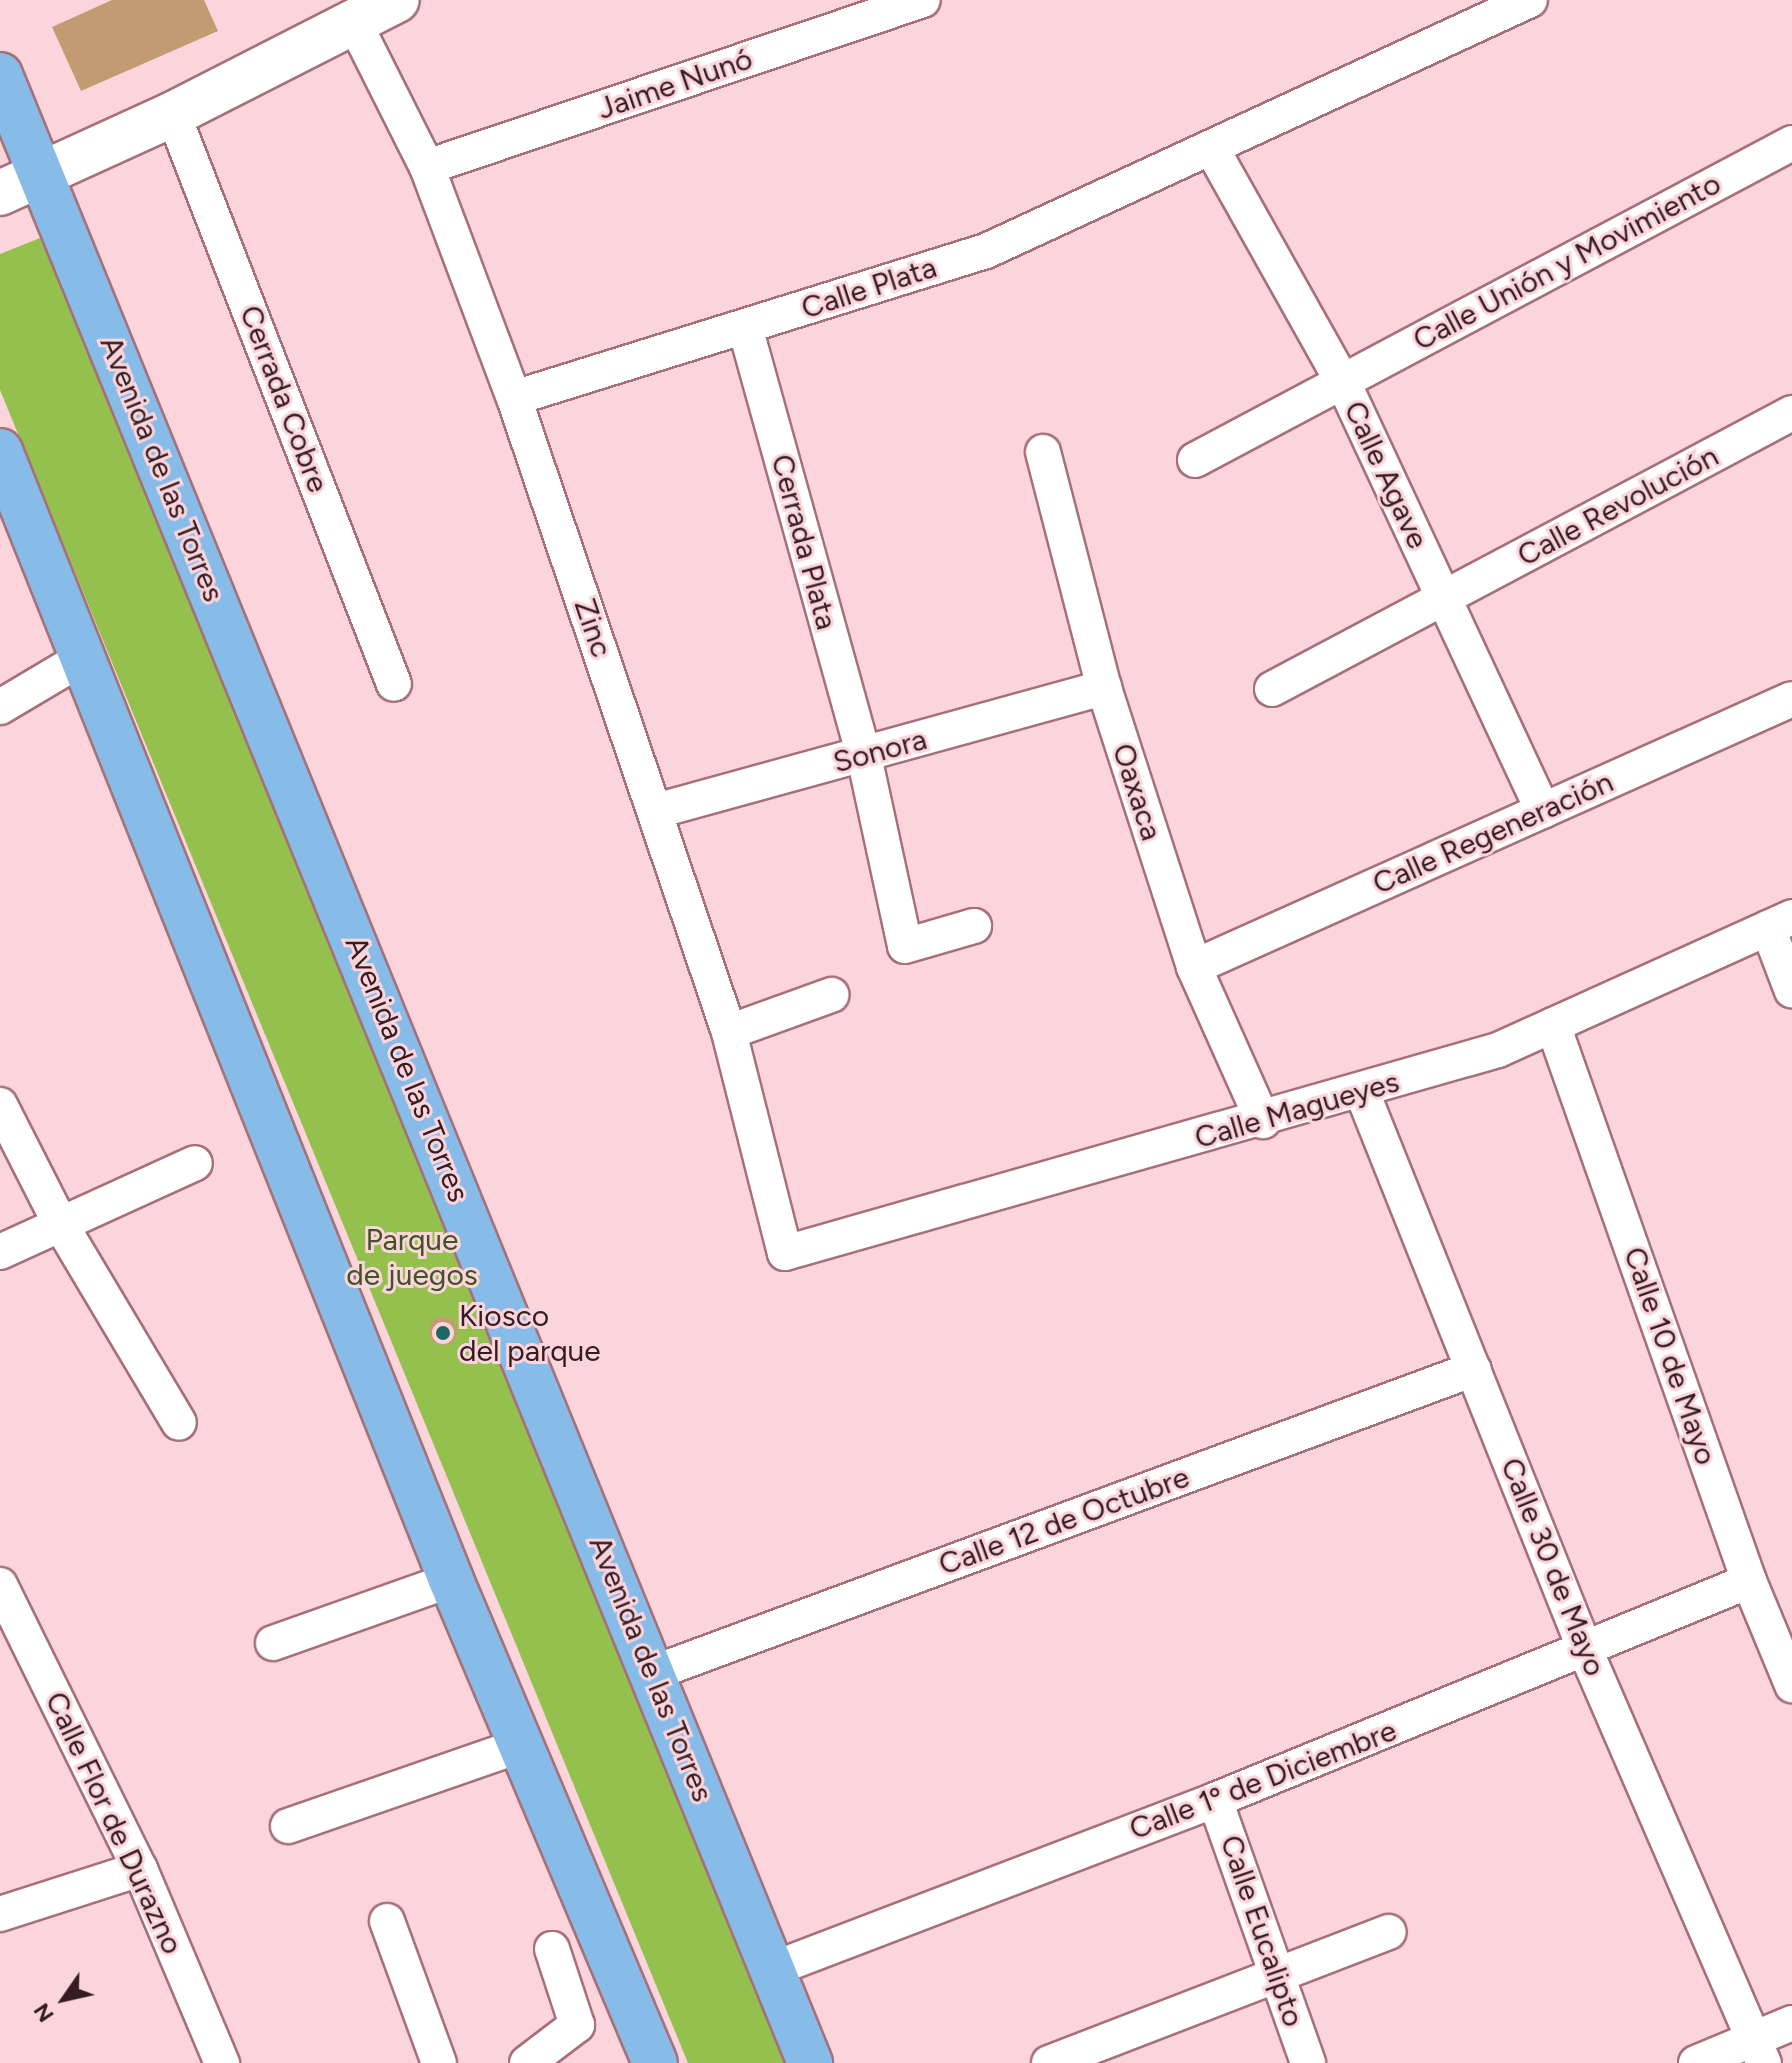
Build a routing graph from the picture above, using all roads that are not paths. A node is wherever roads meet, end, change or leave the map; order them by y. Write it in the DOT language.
graph roads {
  1 [pos="397,0"];
  2 [pos="923,0"];
  3 [pos="1530,0"];
  4 [pos="353,20"];
  5 [pos="0,75"];
  6 [pos="173,114"];
  7 [pos="1792,143"];
  8 [pos="1212,149"];
  9 [pos="427,167"];
  10 [pos="42,173"];
  11 [pos="0,193"];
  12 [pos="745,327"];
  13 [pos="1343,382"];
  14 [pos="514,398"];
  15 [pos="1792,413"];
  16 [pos="1043,452"];
  17 [pos="1195,460"];
  18 [pos="2,464"];
  19 [pos="1444,599"];
  20 [pos="81,659"];
  21 [pos="394,684"];
  22 [pos="1104,688"];
  23 [pos="1272,689"];
  24 [pos="1792,699"];
  25 [pos="0,707"];
  26 [pos="864,756"];
  27 [pos="656,811"];
  28 [pos="1543,811"];
  29 [pos="1780,923"];
  30 [pos="974,926"];
  31 [pos="1194,967"];
  32 [pos="1792,991"];
  33 [pos="831,995"];
  34 [pos="1553,1025"];
  35 [pos="729,1032"];
  36 [pos="1362,1092"];
  37 [pos="0,1105"];
  38 [pos="1263,1121"];
  39 [pos="195,1163"];
  40 [pos="61,1225"];
  41 [pos="0,1252"];
  42 [pos="785,1253"];
  43 [pos="1474,1369"];
  44 [pos="179,1423"];
  45 [pos="451,1580"];
  46 [pos="1749,1581"];
  47 [pos="0,1585"];
  48 [pos="273,1643"];
  49 [pos="1586,1652"];
  50 [pos="653,1673"];
  51 [pos="1792,1685"];
  52 [pos="522,1745"];
  53 [pos="1215,1800"];
  54 [pos="288,1826"];
  55 [pos="140,1869"];
  56 [pos="0,1914"];
  57 [pos="387,1921"];
  58 [pos="1389,1932"];
  59 [pos="552,1949"];
  60 [pos="773,1969"];
  61 [pos="1278,1978"];
  62 [pos="1792,2023"];
  63 [pos="1759,2051"];
  64 [pos="222,2063"];
  65 [pos="439,2063"];
  66 [pos="527,2063"];
  67 [pos="655,2063"];
  68 [pos="810,2063"];
  69 [pos="1049,2063"];
  70 [pos="1308,2063"];
  71 [pos="1696,2063"];
  1 -- 4 [label="street"];
  2 -- 9 [label="street, Jaime Nunó"];
  3 -- 8 [label="street, Calle Plata"];
  4 -- 6 [label="street"];
  4 -- 9 [label="street, Zinc"];
  5 -- 10 [label="main road, Avenida de las Torres"];
  6 -- 10 [label="street"];
  6 -- 21 [label="street, Cerrada Cobre"];
  7 -- 13 [label="street, Calle Unión y Movimiento"];
  8 -- 12 [label="street, Calle Plata"];
  8 -- 13 [label="street, Calle Agave"];
  9 -- 14 [label="street, Zinc"];
  10 -- 11 [label="street"];
  10 -- 50 [label="main road, Avenida de las Torres"];
  12 -- 14 [label="street, Calle Plata"];
  12 -- 26 [label="street, Cerrada Plata"];
  13 -- 17 [label="street, Calle Unión y Movimiento"];
  13 -- 19 [label="street, Calle Agave"];
  14 -- 27 [label="street, Zinc"];
  15 -- 19 [label="street, Calle Revolución"];
  16 -- 22 [label="street, Oaxaca"];
  18 -- 20 [label="main road"];
  19 -- 23 [label="street, Calle Revolución"];
  19 -- 28 [label="street, Calle Agave"];
  20 -- 25 [label="street"];
  20 -- 45 [label="main road"];
  22 -- 26 [label="street, Sonora"];
  22 -- 31 [label="street, Oaxaca"];
  24 -- 28 [label="street, Calle Regeneración"];
  26 -- 27 [label="street, Sonora"];
  26 -- 30 [label="street, Cerrada Plata"];
  27 -- 35 [label="street, Zinc"];
  28 -- 31 [label="street, Calle Regeneración"];
  29 -- 32 [label="street"];
  29 -- 34 [label="street, Calle Magueyes"];
  31 -- 38 [label="street, Oaxaca"];
  33 -- 35 [label="street"];
  34 -- 36 [label="street, Calle Magueyes"];
  34 -- 46 [label="street, Calle 10 de Mayo"];
  35 -- 42 [label="street, Zinc"];
  36 -- 38 [label="street, Calle Magueyes"];
  36 -- 43 [label="street, Calle 30 de Mayo"];
  37 -- 40 [label="street"];
  38 -- 42 [label="street, Calle Magueyes"];
  39 -- 40 [label="street"];
  40 -- 41 [label="street"];
  40 -- 44 [label="street"];
  43 -- 49 [label="street, Calle 30 de Mayo"];
  43 -- 50 [label="street, Calle 12 de Octubre"];
  45 -- 48 [label="street"];
  45 -- 52 [label="main road"];
  46 -- 49 [label="street, Calle 1º de Diciembre"];
  46 -- 51 [label="street, Calle 10 de Mayo"];
  47 -- 55 [label="street, Calle Flor de Durazno"];
  49 -- 53 [label="street, Calle 1º de Diciembre"];
  49 -- 63 [label="street, Calle 30 de Mayo"];
  50 -- 60 [label="main road, Avenida de las Torres"];
  52 -- 54 [label="street"];
  52 -- 67 [label="main road"];
  53 -- 60 [label="street, Calle 1º de Diciembre"];
  53 -- 61 [label="street, Calle Eucalipto"];
  55 -- 56 [label="street"];
  55 -- 64 [label="street, Calle Flor de Durazno"];
  57 -- 65 [label="street"];
  58 -- 61 [label="street"];
  59 -- 66 [label="street"];
  60 -- 68 [label="main road, Avenida de las Torres"];
  61 -- 69 [label="street"];
  61 -- 70 [label="street, Calle Eucalipto"];
  62 -- 63 [label="street"];
  63 -- 71 [label="street"];
}
